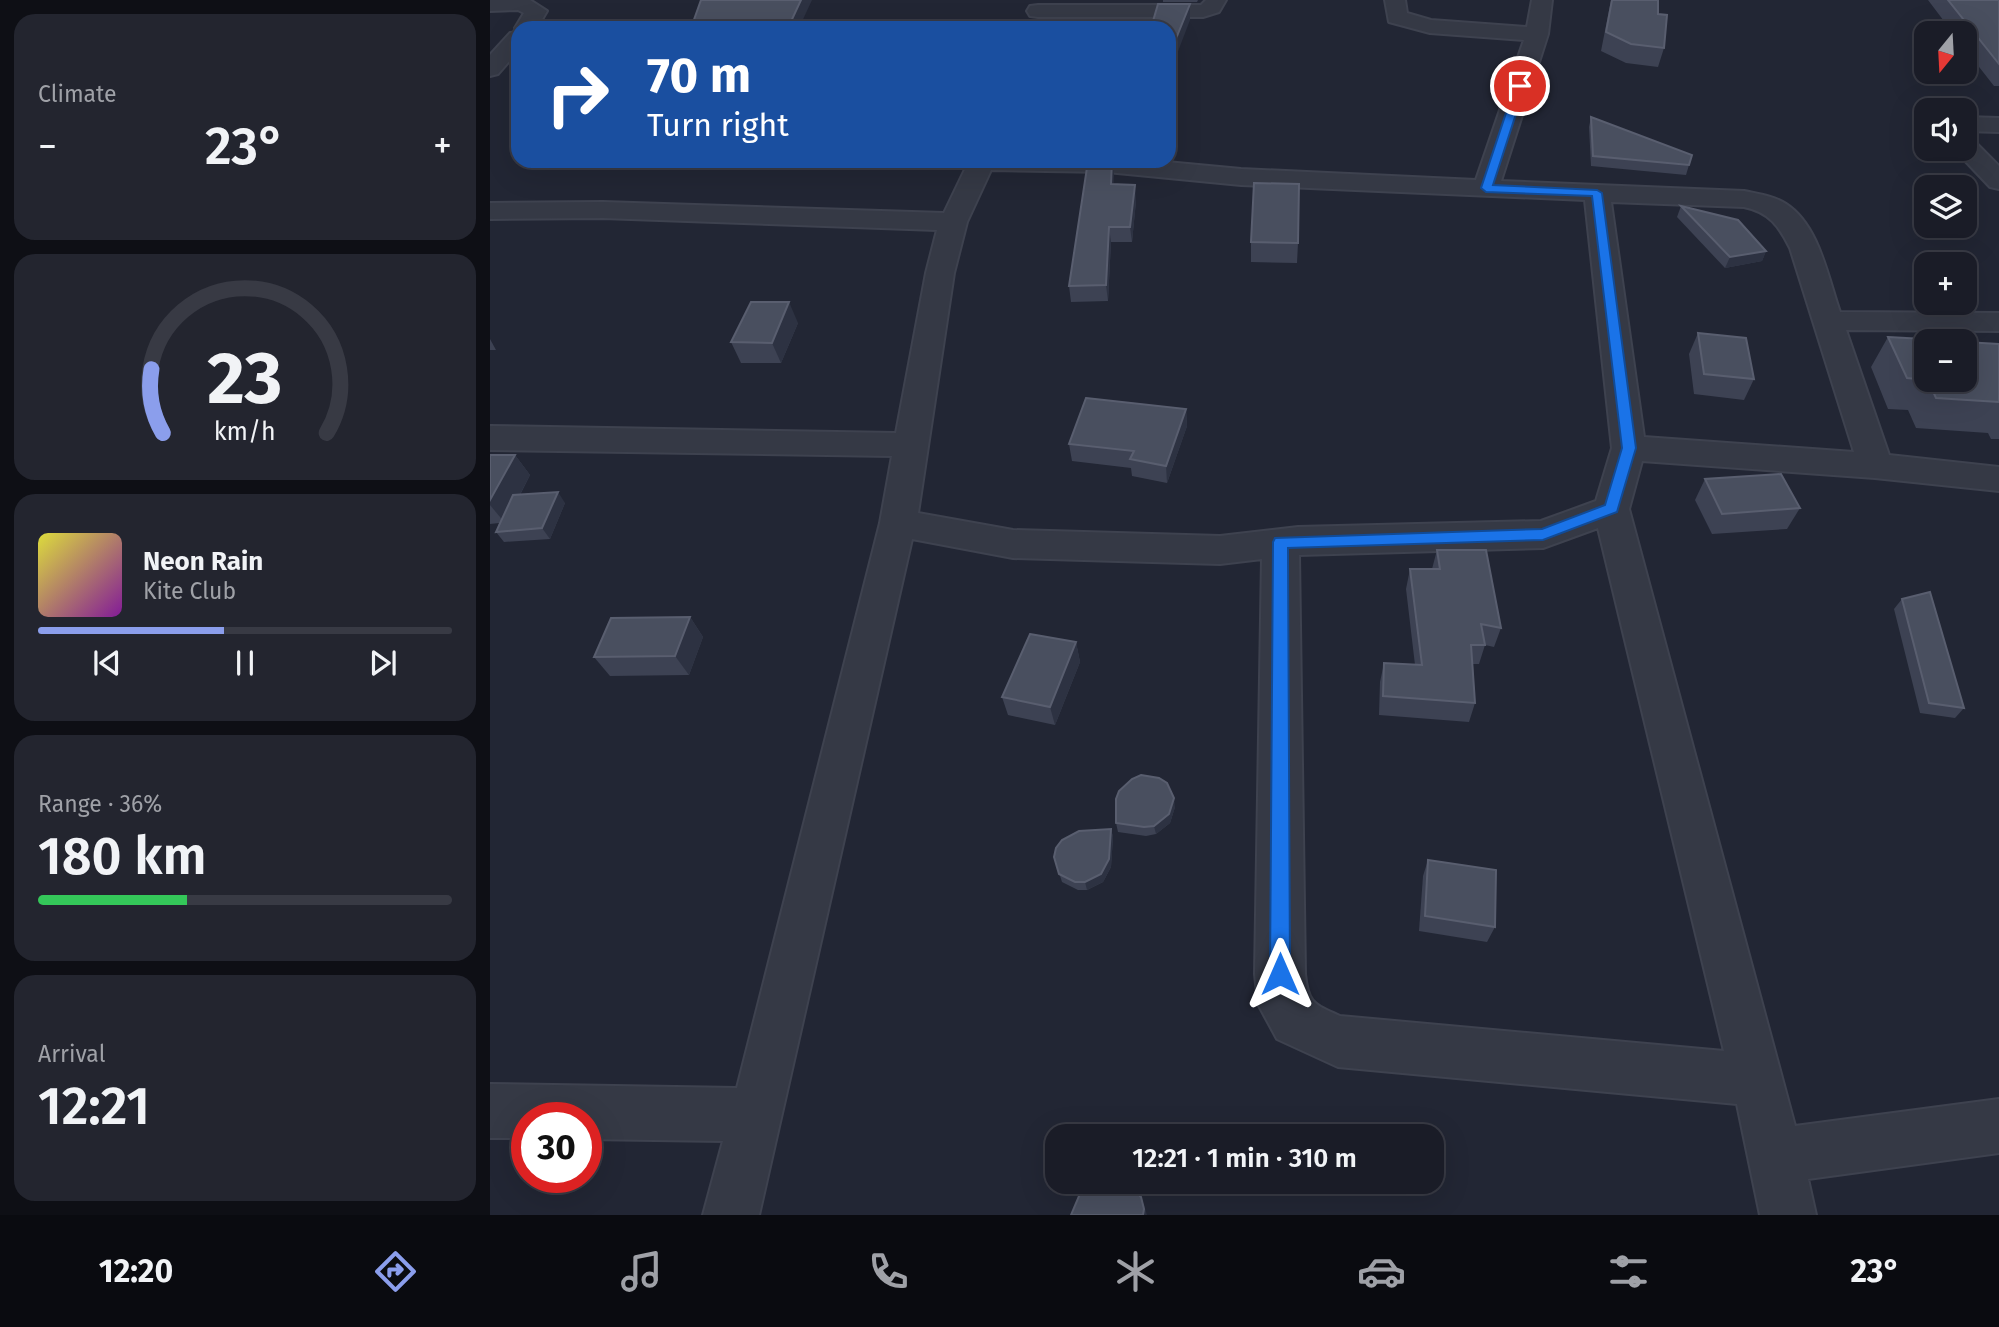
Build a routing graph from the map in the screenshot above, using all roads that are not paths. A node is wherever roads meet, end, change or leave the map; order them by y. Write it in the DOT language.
graph roads {
  1 [pos="1216,0"];
  2 [pos="1395,0"];
  3 [pos="1542,0"];
  4 [pos="490,5"];
  5 [pos="1038,13"];
  6 [pos="530,21"];
  7 [pos="1537,34"];
  8 [pos="511,47"];
  9 [pos="490,69"];
  10 [pos="1977,124"];
  11 [pos="1999,125"];
  12 [pos="1977,158"];
  13 [pos="979,168"];
  14 [pos="1148,168"];
  15 [pos="1999,181"];
  16 [pos="1486,188"];
  17 [pos="1597,193"];
  18 [pos="490,211"];
  19 [pos="953,222"];
  20 [pos="1828,321"];
  21 [pos="1999,322"];
  22 [pos="490,438"];
  23 [pos="911,445"];
  24 [pos="1629,448"];
  25 [pos="1875,466"];
  26 [pos="1999,479"];
  27 [pos="1611,509"];
  28 [pos="898,523"];
  29 [pos="1281,542"];
  30 [pos="1757,1080"];
  31 [pos="490,1111"];
  32 [pos="757,1115"];
  33 [pos="1999,1126"];
  34 [pos="1776,1155"];
  35 [pos="731,1215"];
  36 [pos="1788,1215"];
  1 -- 5 [label="street"];
  2 -- 7 [label="street"];
  3 -- 7 [label="street"];
  4 -- 6 [label="street"];
  7 -- 16 [label="street"];
  8 -- 9 [label="street"];
  10 -- 11 [label="street"];
  12 -- 15 [label="street"];
  13 -- 19 [label="street"];
  14 -- 16 [label="street"];
  16 -- 17 [label="street"];
  17 -- 20 [label="street"];
  17 -- 24 [label="street"];
  18 -- 19 [label="street"];
  19 -- 23 [label="street"];
  20 -- 21 [label="street"];
  20 -- 25 [label="street"];
  22 -- 23 [label="street"];
  23 -- 28 [label="street"];
  24 -- 25 [label="street"];
  24 -- 27 [label="street"];
  25 -- 26 [label="street"];
  27 -- 29 [label="street"];
  27 -- 30 [label="street"];
  28 -- 29 [label="street"];
  28 -- 32 [label="street"];
  29 -- 30 [label="street"];
  30 -- 34 [label="street"];
  31 -- 32 [label="street"];
  32 -- 35 [label="street"];
  33 -- 34 [label="street"];
  34 -- 36 [label="street"];
}
